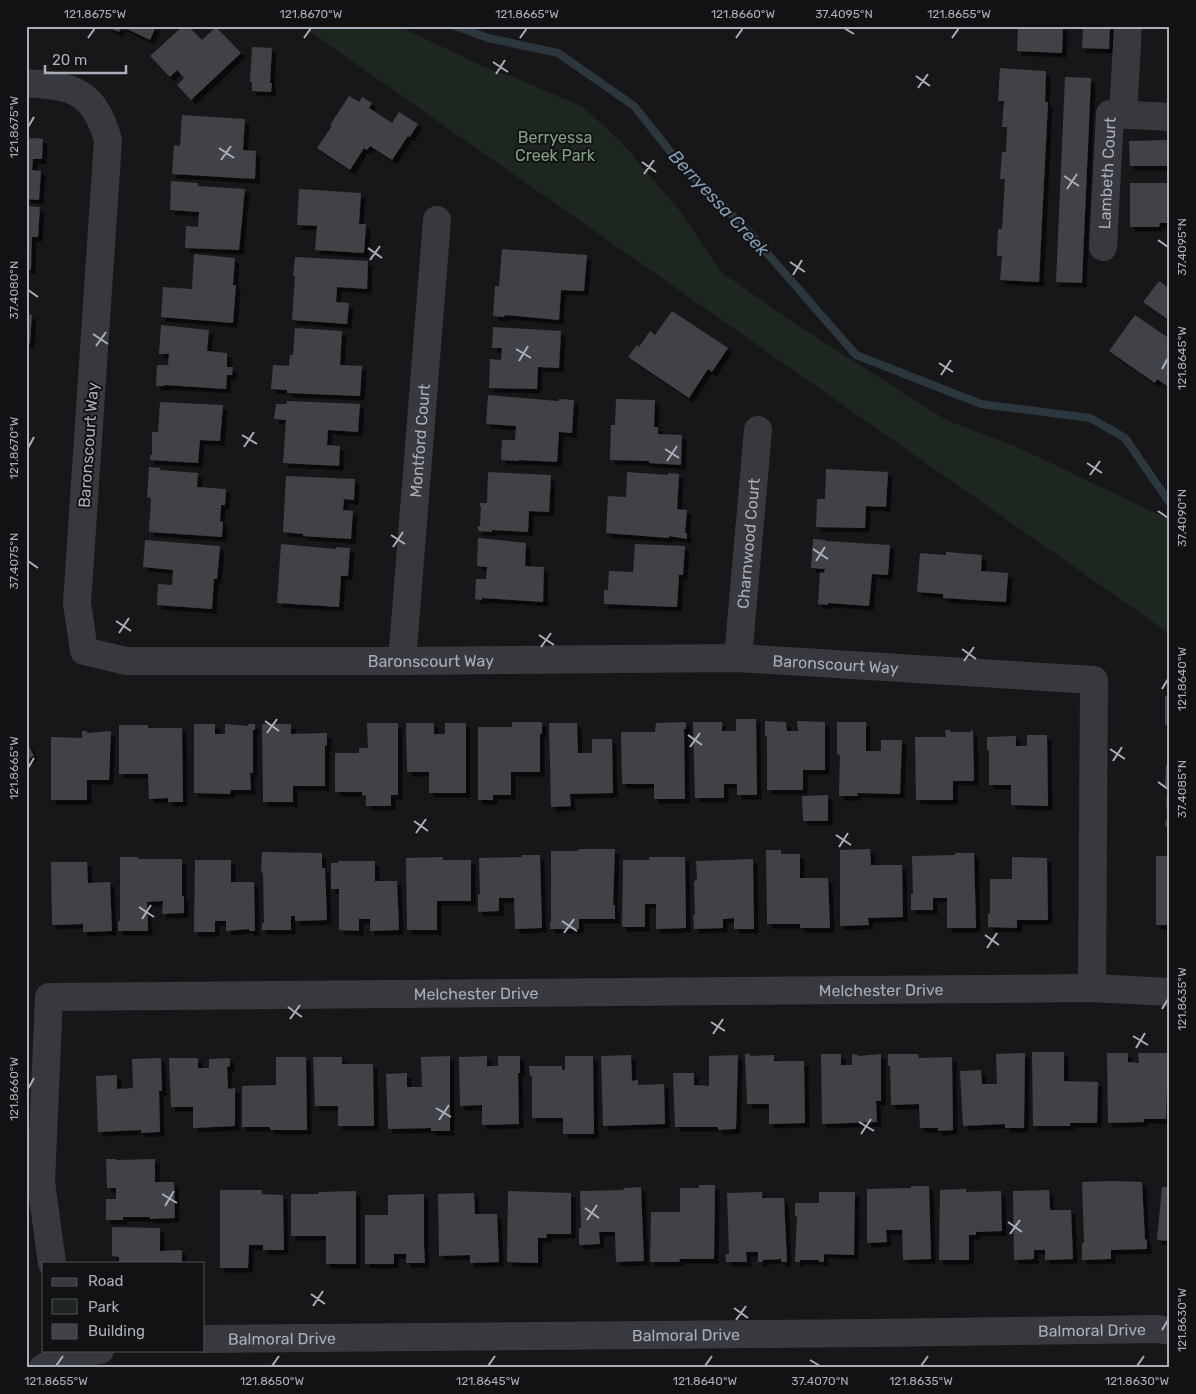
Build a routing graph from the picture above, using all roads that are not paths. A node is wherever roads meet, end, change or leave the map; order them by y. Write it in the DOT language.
graph roads {
  1 [pos="1128,26"];
  2 [pos="26,83"];
  3 [pos="1124,115"];
  4 [pos="1170,118"];
  5 [pos="437,220"];
  6 [pos="1103,247"];
  7 [pos="758,430"];
  8 [pos="738,658"];
  9 [pos="402,661"];
  10 [pos="1092,988"];
  11 [pos="1170,992"];
  12 [pos="52,1262"];
  13 [pos="1170,1331"];
  14 [pos="205,1339"];
  15 [pos="90,1352"];
  16 [pos="58,1358"];
  1 -- 3 [label="street, Lambeth Court"];
  2 -- 9 [label="street, Baronscourt Way"];
  3 -- 4 [label="street, Lambeth Court"];
  3 -- 6 [label="street, Lambeth Court"];
  5 -- 9 [label="street, Montford Court"];
  7 -- 8 [label="street, Charnwood Court"];
  8 -- 9 [label="street, Baronscourt Way"];
  8 -- 10 [label="street, Baronscourt Way"];
  10 -- 11 [label="street, Melchester Drive"];
  10 -- 12 [label="street, Melchester Drive"];
  13 -- 14 [label="street, Balmoral Drive"];
  15 -- 16 [label="street"];
}
